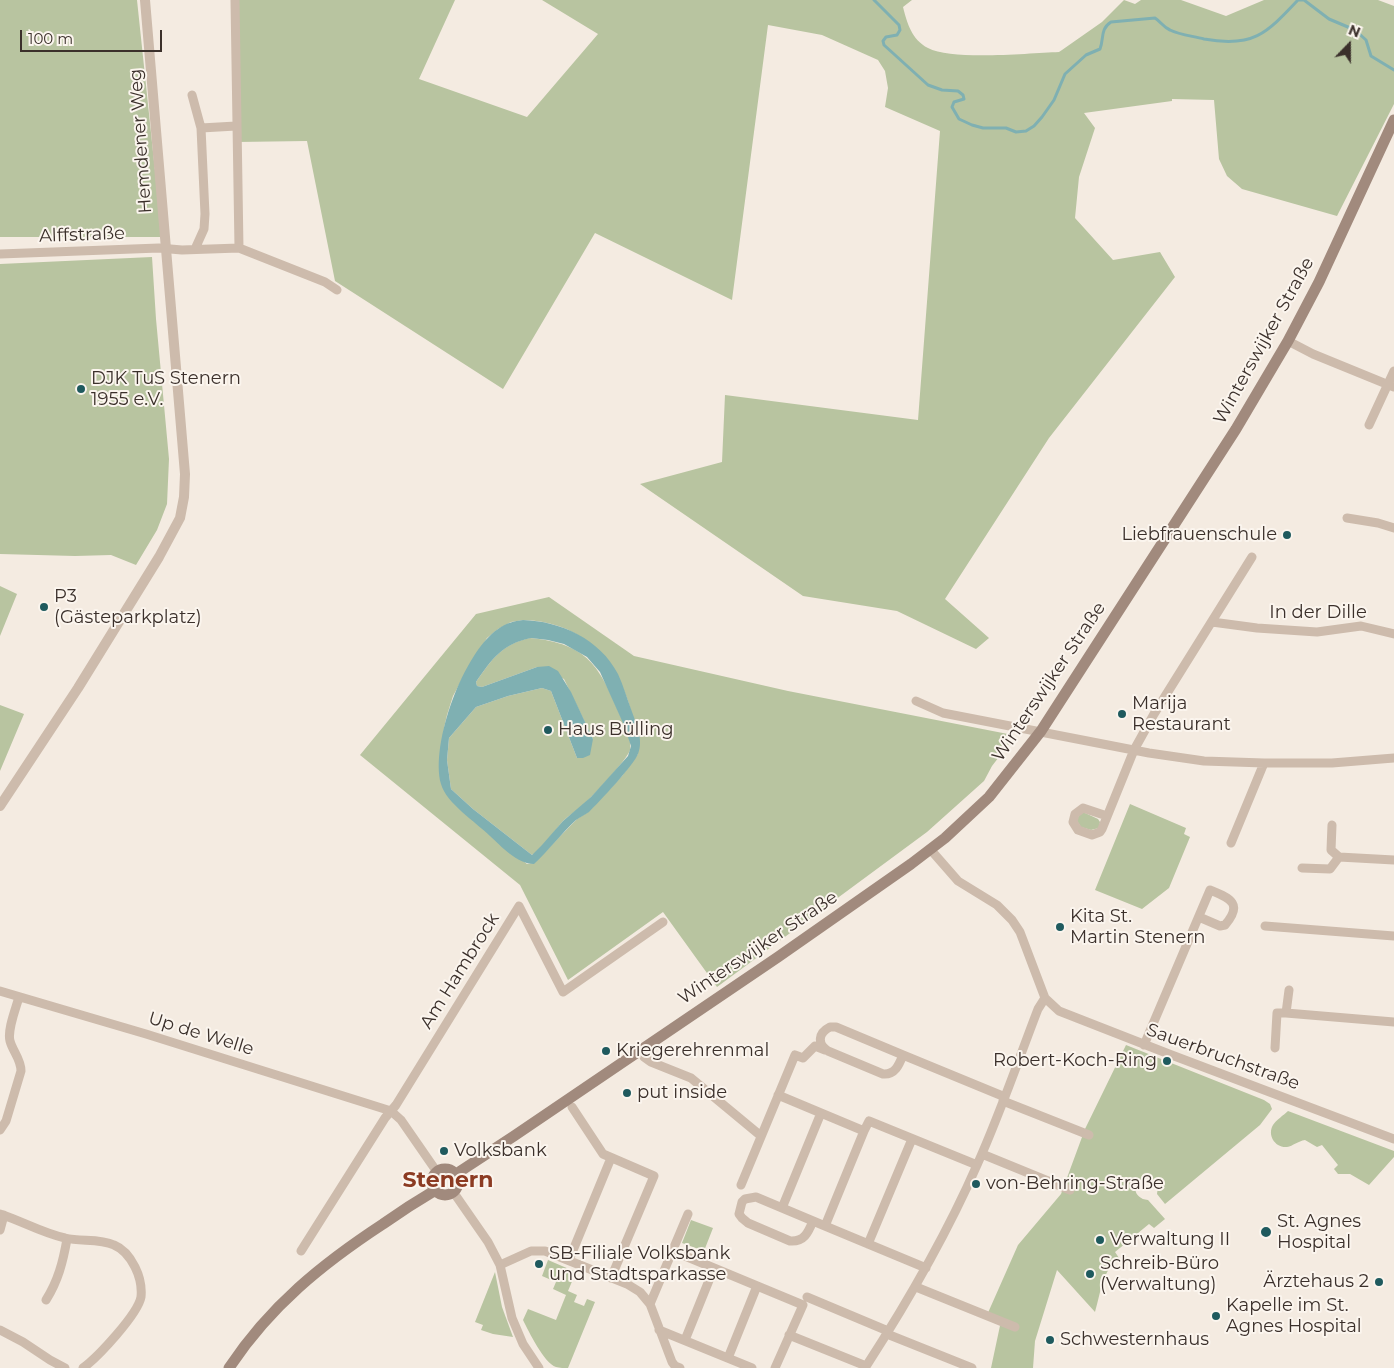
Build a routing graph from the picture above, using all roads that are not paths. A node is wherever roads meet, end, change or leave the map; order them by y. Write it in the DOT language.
graph roads {
  1 [pos="145,0"];
  2 [pos="235,0"];
  3 [pos="192,95"];
  4 [pos="1394,120"];
  5 [pos="236,126"];
  6 [pos="201,128"];
  7 [pos="239,248"];
  8 [pos="165,249"];
  9 [pos="195,249"];
  10 [pos="0,254"];
  11 [pos="337,290"];
  12 [pos="1288,341"];
  13 [pos="1394,371"];
  14 [pos="1391,386"];
  15 [pos="1369,425"];
  16 [pos="1347,518"];
  17 [pos="1394,528"];
  18 [pos="1252,557"];
  19 [pos="1212,622"];
  20 [pos="1394,634"];
  21 [pos="916,701"];
  22 [pos="1041,731"];
  23 [pos="1134,750"];
  24 [pos="1394,758"];
  25 [pos="1264,763"];
  26 [pos="0,806"];
  27 [pos="1107,816"];
  28 [pos="1332,825"];
  29 [pos="1231,843"];
  30 [pos="930,849"];
  31 [pos="1339,857"];
  32 [pos="1394,860"];
  33 [pos="1302,868"];
  34 [pos="1199,917"];
  35 [pos="663,922"];
  36 [pos="1265,926"];
  37 [pos="1394,936"];
  38 [pos="1289,990"];
  39 [pos="0,991"];
  40 [pos="19,997"];
  41 [pos="1045,998"];
  42 [pos="1286,1013"];
  43 [pos="1394,1022"];
  44 [pos="1144,1045"];
  45 [pos="1275,1048"];
  46 [pos="828,1052"];
  47 [pos="903,1055"];
  48 [pos="644,1057"];
  49 [pos="778,1095"];
  50 [pos="1004,1099"];
  51 [pos="572,1107"];
  52 [pos="391,1111"];
  53 [pos="821,1113"];
  54 [pos="0,1130"];
  55 [pos="864,1130"];
  56 [pos="761,1136"];
  57 [pos="1089,1136"];
  58 [pos="912,1139"];
  59 [pos="1394,1139"];
  60 [pos="982,1154"];
  61 [pos="611,1158"];
  62 [pos="977,1165"];
  63 [pos="437,1172"];
  64 [pos="456,1174"];
  65 [pos="741,1185"];
  66 [pos="434,1190"];
  67 [pos="1070,1190"];
  68 [pos="454,1193"];
  69 [pos="782,1208"];
  70 [pos="688,1214"];
  71 [pos="2,1215"];
  72 [pos="813,1221"];
  73 [pos="825,1226"];
  74 [pos="0,1230"];
  75 [pos="67,1239"];
  76 [pos="868,1244"];
  77 [pos="301,1251"];
  78 [pos="673,1251"];
  79 [pos="569,1260"];
  80 [pos="500,1265"];
  81 [pos="714,1268"];
  82 [pos="926,1268"];
  83 [pos="612,1278"];
  84 [pos="757,1286"];
  85 [pos="916,1287"];
  86 [pos="807,1297"];
  87 [pos="46,1300"];
  88 [pos="650,1304"];
  89 [pos="1015,1328"];
  90 [pos="0,1330"];
  91 [pos="660,1330"];
  92 [pos="888,1332"];
  93 [pos="789,1335"];
  94 [pos="684,1340"];
  95 [pos="728,1358"];
  96 [pos="865,1367"];
  97 [pos="65,1368"];
  98 [pos="84,1368"];
  99 [pos="229,1368"];
  100 [pos="539,1368"];
  101 [pos="680,1368"];
  102 [pos="752,1368"];
  103 [pos="775,1368"];
  104 [pos="972,1368"];
  1 -- 8 [label="street, Hemdener Weg"];
  2 -- 5 [label="street"];
  3 -- 6 [label="street"];
  4 -- 12 [label="main road, Winterswijker Straße"];
  5 -- 6 [label="street"];
  5 -- 7 [label="street"];
  6 -- 9 [label="street"];
  7 -- 9 [label="street"];
  7 -- 11 [label="street"];
  8 -- 9 [label="street"];
  8 -- 10 [label="street, Alffstraße"];
  8 -- 26 [label="street, Hemdener Weg"];
  12 -- 14 [label="street"];
  12 -- 22 [label="main road, Winterswijker Straße"];
  13 -- 14 [label="street"];
  14 -- 15 [label="street"];
  16 -- 17 [label="street"];
  18 -- 19 [label="street"];
  19 -- 20 [label="street, In der Dille"];
  19 -- 23 [label="street"];
  21 -- 22 [label="street"];
  22 -- 23 [label="street"];
  22 -- 30 [label="main road, Winterswijker Straße"];
  23 -- 25 [label="street"];
  23 -- 27 [label="street"];
  24 -- 25 [label="street"];
  25 -- 29 [label="street"];
  28 -- 31 [label="street"];
  30 -- 41 [label="street"];
  30 -- 64 [label="main road, Winterswijker Straße"];
  31 -- 32 [label="street"];
  31 -- 33 [label="street"];
  34 -- 44 [label="street"];
  35 -- 52 [label="street, Am Hambrock"];
  36 -- 37 [label="street"];
  38 -- 42 [label="street"];
  39 -- 40 [label="street, Up de Welle"];
  40 -- 52 [label="street, Up de Welle"];
  40 -- 54 [label="street"];
  41 -- 44 [label="street, Sauerbruchstraße"];
  41 -- 50 [label="street"];
  42 -- 43 [label="street"];
  42 -- 45 [label="street"];
  44 -- 59 [label="street, Sauerbruchstraße"];
  46 -- 47 [label="street"];
  46 -- 47 [label="street"];
  46 -- 49 [label="street"];
  47 -- 50 [label="street"];
  48 -- 56 [label="street"];
  49 -- 53 [label="street"];
  49 -- 56 [label="street"];
  50 -- 57 [label="street"];
  50 -- 60 [label="street"];
  51 -- 61 [label="street"];
  52 -- 63 [label="street"];
  52 -- 77 [label="street"];
  53 -- 55 [label="street"];
  53 -- 69 [label="street"];
  55 -- 58 [label="street"];
  55 -- 73 [label="street"];
  56 -- 65 [label="street"];
  58 -- 62 [label="street"];
  58 -- 76 [label="street"];
  60 -- 62 [label="street"];
  60 -- 67 [label="street"];
  61 -- 79 [label="street"];
  61 -- 83 [label="street"];
  62 -- 82 [label="street"];
  63 -- 64 [label="main road"];
  63 -- 66 [label="main road"];
  64 -- 68 [label="main road"];
  66 -- 68 [label="main road"];
  66 -- 99 [label="main road"];
  68 -- 80 [label="street"];
  69 -- 72 [label="street"];
  69 -- 72 [label="street"];
  70 -- 78 [label="street"];
  71 -- 74 [label="street"];
  71 -- 75 [label="street"];
  72 -- 73 [label="street"];
  73 -- 76 [label="street"];
  75 -- 87 [label="street"];
  75 -- 98 [label="street"];
  76 -- 82 [label="street"];
  78 -- 81 [label="street"];
  78 -- 88 [label="street"];
  79 -- 80 [label="street"];
  79 -- 83 [label="street"];
  80 -- 100 [label="street"];
  81 -- 84 [label="street"];
  81 -- 94 [label="street"];
  82 -- 85 [label="street"];
  83 -- 88 [label="street"];
  84 -- 93 [label="street"];
  84 -- 95 [label="street"];
  85 -- 89 [label="street"];
  85 -- 92 [label="street"];
  86 -- 92 [label="street"];
  88 -- 91 [label="street"];
  90 -- 97 [label="street"];
  91 -- 94 [label="street"];
  91 -- 101 [label="street"];
  92 -- 96 [label="street"];
  92 -- 104 [label="street"];
  93 -- 96 [label="street"];
  93 -- 103 [label="street"];
  94 -- 95 [label="street"];
  95 -- 102 [label="street"];
}
